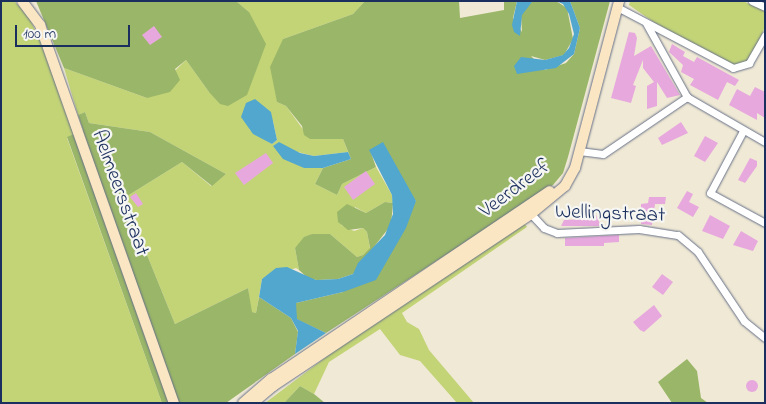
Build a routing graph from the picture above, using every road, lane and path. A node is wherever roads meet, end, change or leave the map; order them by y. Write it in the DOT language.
graph roads {
  1 [pos="22,1"];
  2 [pos="752,1"];
  3 [pos="618,4"];
  4 [pos="765,7"];
  5 [pos="646,23"];
  6 [pos="765,34"];
  7 [pos="687,98"];
  8 [pos="744,131"];
  9 [pos="765,142"];
  10 [pos="579,150"];
  11 [pos="529,210"];
  12 [pos="765,223"];
  13 [pos="383,307"];
  14 [pos="765,338"];
  15 [pos="174,403"];
  16 [pos="243,403"];
  17 [pos="253,403"];
  1 -- 15 [label="main road, Aelmeersstraat"];
  2 -- 4 [label="street"];
  3 -- 5 [label="street"];
  3 -- 10 [label="main road, Veerdreef"];
  5 -- 6 [label="street"];
  5 -- 7 [label="street"];
  7 -- 8 [label="street"];
  7 -- 10 [label="street"];
  8 -- 9 [label="street"];
  8 -- 12 [label="street"];
  10 -- 11 [label="main road, Veerdreef"];
  11 -- 13 [label="main road, Veerdreef"];
  11 -- 14 [label="street, Wellingstraat"];
  13 -- 16 [label="main road, Veerdreef"];
  13 -- 17 [label="main road, Veerdreef"];
}
